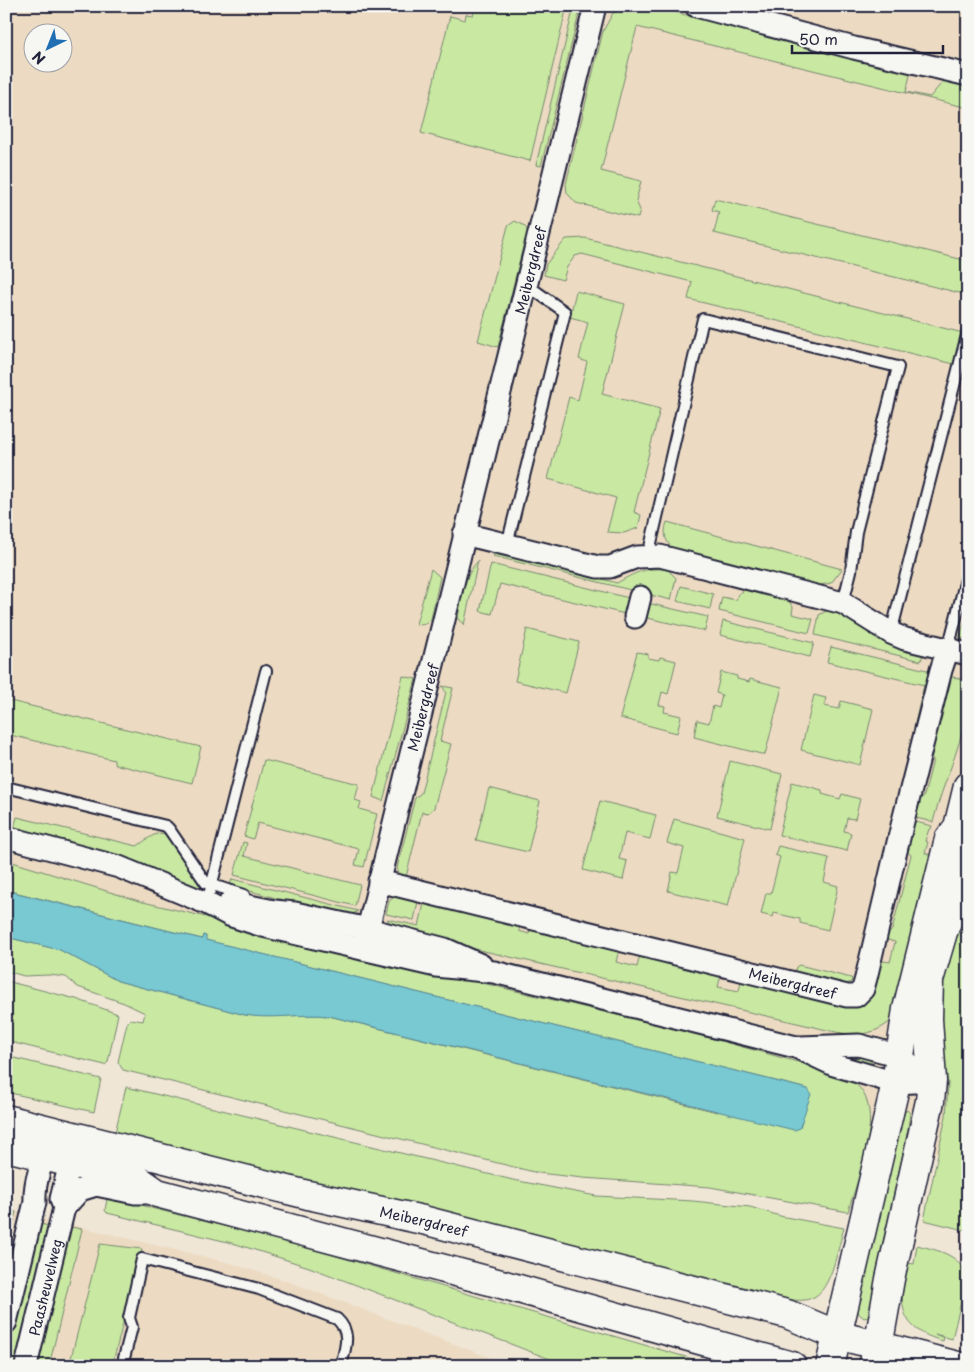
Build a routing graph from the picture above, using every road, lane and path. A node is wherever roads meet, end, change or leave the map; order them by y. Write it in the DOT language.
graph roads {
  1 [pos="595,6"];
  2 [pos="696,6"];
  3 [pos="968,75"];
  4 [pos="527,285"];
  5 [pos="968,331"];
  6 [pos="464,534"];
  7 [pos="507,544"];
  8 [pos="648,556"];
  9 [pos="968,570"];
  10 [pos="843,603"];
  11 [pos="891,633"];
  12 [pos="958,651"];
  13 [pos="266,671"];
  14 [pos="968,786"];
  15 [pos="6,787"];
  16 [pos="958,827"];
  17 [pos="6,838"];
  18 [pos="379,880"];
  19 [pos="209,894"];
  20 [pos="365,939"];
  21 [pos="796,1047"];
  22 [pos="900,1056"];
  23 [pos="932,1082"];
  24 [pos="896,1083"];
  25 [pos="6,1119"];
  26 [pos="59,1131"];
  27 [pos="6,1147"];
  28 [pos="43,1156"];
  29 [pos="70,1163"];
  30 [pos="157,1193"];
  31 [pos="64,1208"];
  32 [pos="6,1322"];
  33 [pos="838,1335"];
  34 [pos="876,1356"];
  35 [pos="26,1366"];
  36 [pos="122,1366"];
  37 [pos="341,1366"];
  38 [pos="792,1366"];
  39 [pos="830,1366"];
  40 [pos="958,1366"];
  1 -- 4 [label="street, Meibergdreef"];
  2 -- 3 [label="street"];
  4 -- 6 [label="street, Meibergdreef"];
  4 -- 7 [label="lane"];
  5 -- 11 [label="lane"];
  6 -- 7 [label="street"];
  6 -- 18 [label="street, Meibergdreef"];
  7 -- 8 [label="street"];
  8 -- 10 [label="street"];
  8 -- 10 [label="lane"];
  9 -- 12 [label="lane"];
  10 -- 11 [label="street"];
  11 -- 12 [label="street"];
  12 -- 18 [label="street, Meibergdreef"];
  13 -- 19 [label="lane"];
  14 -- 16 [label="main road"];
  15 -- 19 [label="lane"];
  16 -- 22 [label="main road"];
  16 -- 23 [label="main road"];
  17 -- 19 [label="street"];
  18 -- 20 [label="street, Meibergdreef"];
  19 -- 20 [label="street"];
  19 -- 20 [label="street"];
  20 -- 21 [label="street"];
  21 -- 22 [label="street"];
  21 -- 24 [label="street"];
  22 -- 23 [label="street"];
  22 -- 24 [label="main road"];
  23 -- 24 [label="street"];
  23 -- 34 [label="main road"];
  24 -- 33 [label="main road"];
  25 -- 26 [label="main road, Meibergdreef"];
  26 -- 28 [label="street"];
  26 -- 29 [label="street"];
  26 -- 33 [label="main road, Meibergdreef"];
  27 -- 28 [label="main road"];
  28 -- 29 [label="main road"];
  28 -- 32 [label="street"];
  29 -- 30 [label="main road"];
  29 -- 31 [label="street, Paasheuvelweg"];
  30 -- 31 [label="street, Paasheuvelweg"];
  30 -- 38 [label="main road"];
  31 -- 35 [label="street, Paasheuvelweg"];
  33 -- 34 [label="main road, Meibergdreef"];
  33 -- 39 [label="main road"];
  34 -- 40 [label="main road, Meibergdreef"];
  36 -- 37 [label="lane"];
}
